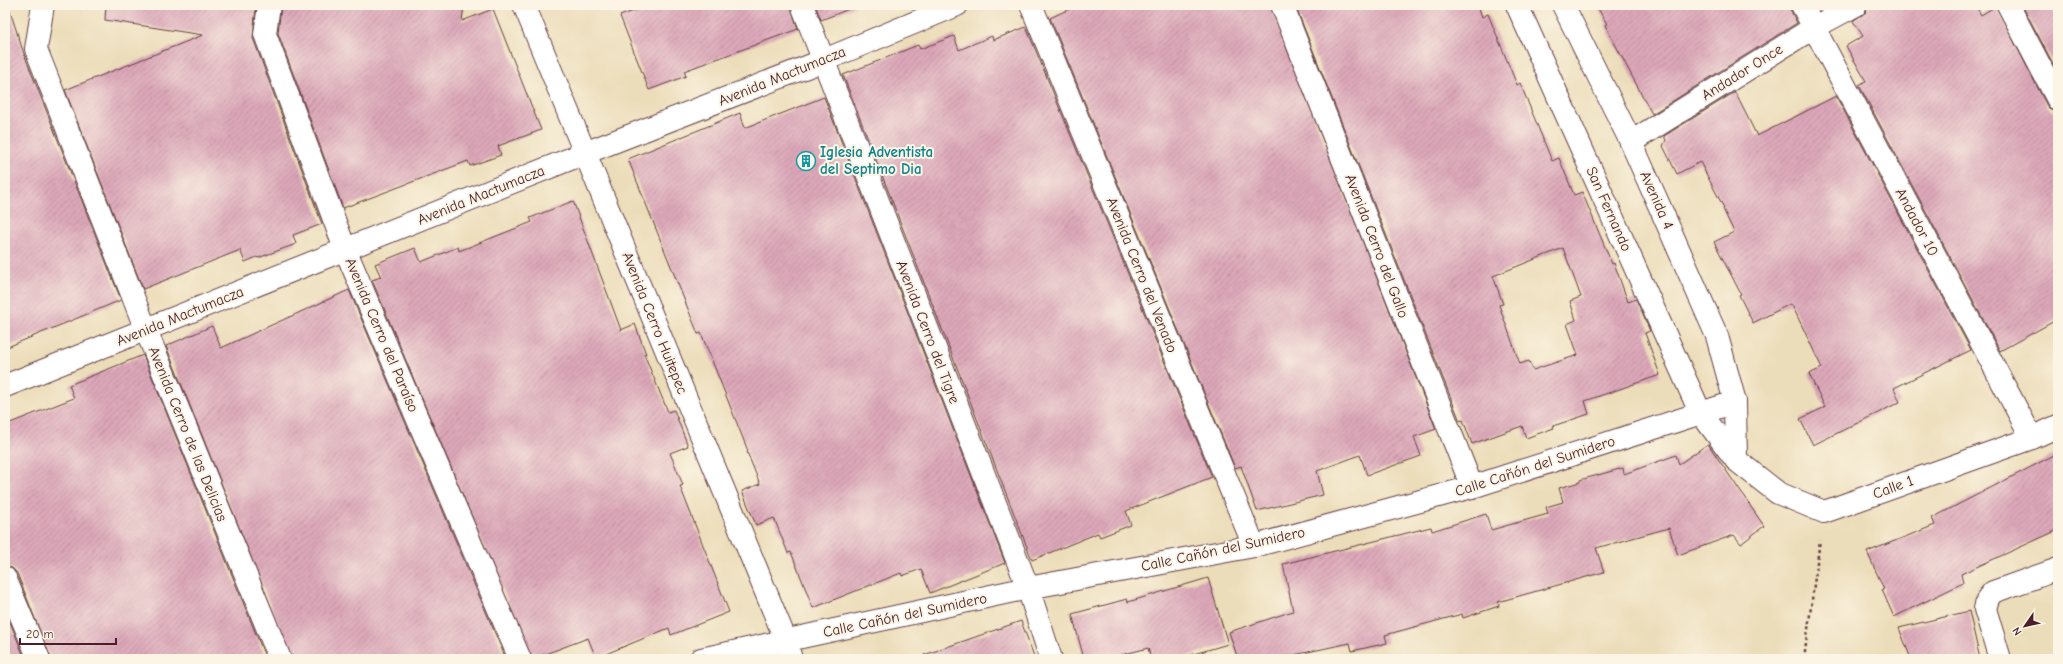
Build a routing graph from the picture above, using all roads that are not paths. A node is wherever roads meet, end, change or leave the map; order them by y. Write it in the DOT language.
graph roads {
  1 [pos="43,5"];
  2 [pos="269,5"];
  3 [pos="524,5"];
  4 [pos="802,5"];
  5 [pos="957,5"];
  6 [pos="1031,5"];
  7 [pos="1282,5"];
  8 [pos="1518,5"];
  9 [pos="1563,5"];
  10 [pos="1802,5"];
  11 [pos="1856,5"];
  12 [pos="2008,5"];
  13 [pos="1813,28"];
  14 [pos="822,61"];
  15 [pos="2058,100"];
  16 [pos="1631,142"];
  17 [pos="585,153"];
  18 [pos="345,249"];
  19 [pos="146,330"];
  20 [pos="5,386"];
  21 [pos="1735,402"];
  22 [pos="1700,412"];
  23 [pos="2058,426"];
  24 [pos="2032,438"];
  25 [pos="1736,460"];
  26 [pos="1472,487"];
  27 [pos="1254,546"];
  28 [pos="2058,569"];
  29 [pos="5,578"];
  30 [pos="1028,588"];
  31 [pos="789,650"];
  32 [pos="39,659"];
  33 [pos="280,659"];
  34 [pos="520,659"];
  35 [pos="701,659"];
  36 [pos="1051,659"];
  37 [pos="2000,659"];
  1 -- 19 [label="street, Avenida Cerro de las Delicias"];
  2 -- 18 [label="street, Avenida Cerro del Paraíso"];
  3 -- 17 [label="street, Avenida Cerro Huitepec"];
  4 -- 14 [label="street, Avenida Cerro del Tigre"];
  5 -- 14 [label="street, Avenida Mactumacza"];
  6 -- 27 [label="street, Avenida Cerro del Venado"];
  7 -- 26 [label="street, Avenida Cerro del Gallo"];
  8 -- 22 [label="street, San Fernando"];
  9 -- 16 [label="street, Avenida 4"];
  10 -- 13 [label="street, Andador 10"];
  11 -- 13 [label="street, Andador Once"];
  12 -- 15 [label="street"];
  13 -- 16 [label="street, Andador Once"];
  13 -- 24 [label="street, Andador 10"];
  14 -- 17 [label="street, Avenida Mactumacza"];
  14 -- 30 [label="street, Avenida Cerro del Tigre"];
  16 -- 21 [label="street, Avenida 4"];
  17 -- 18 [label="street, Avenida Mactumacza"];
  17 -- 31 [label="street, Avenida Cerro Huitepec"];
  18 -- 19 [label="street, Avenida Mactumacza"];
  18 -- 34 [label="street, Avenida Cerro del Paraíso"];
  19 -- 20 [label="street, Avenida Mactumacza"];
  19 -- 33 [label="street, Avenida Cerro de las Delicias"];
  21 -- 22 [label="street, Calle Cañón del Sumidero"];
  21 -- 25 [label="street"];
  22 -- 25 [label="street"];
  22 -- 26 [label="street, Calle Cañón del Sumidero"];
  23 -- 24 [label="street, Calle 1"];
  24 -- 25 [label="street, Calle 1"];
  26 -- 27 [label="street, Calle Cañón del Sumidero"];
  27 -- 30 [label="street, Calle Cañón del Sumidero"];
  28 -- 37 [label="street"];
  29 -- 32 [label="street"];
  30 -- 31 [label="street, Calle Cañón del Sumidero"];
  30 -- 36 [label="street, Avenida Cerro del Tigre"];
  31 -- 35 [label="street, Calle Cañón del Sumidero"];
}
